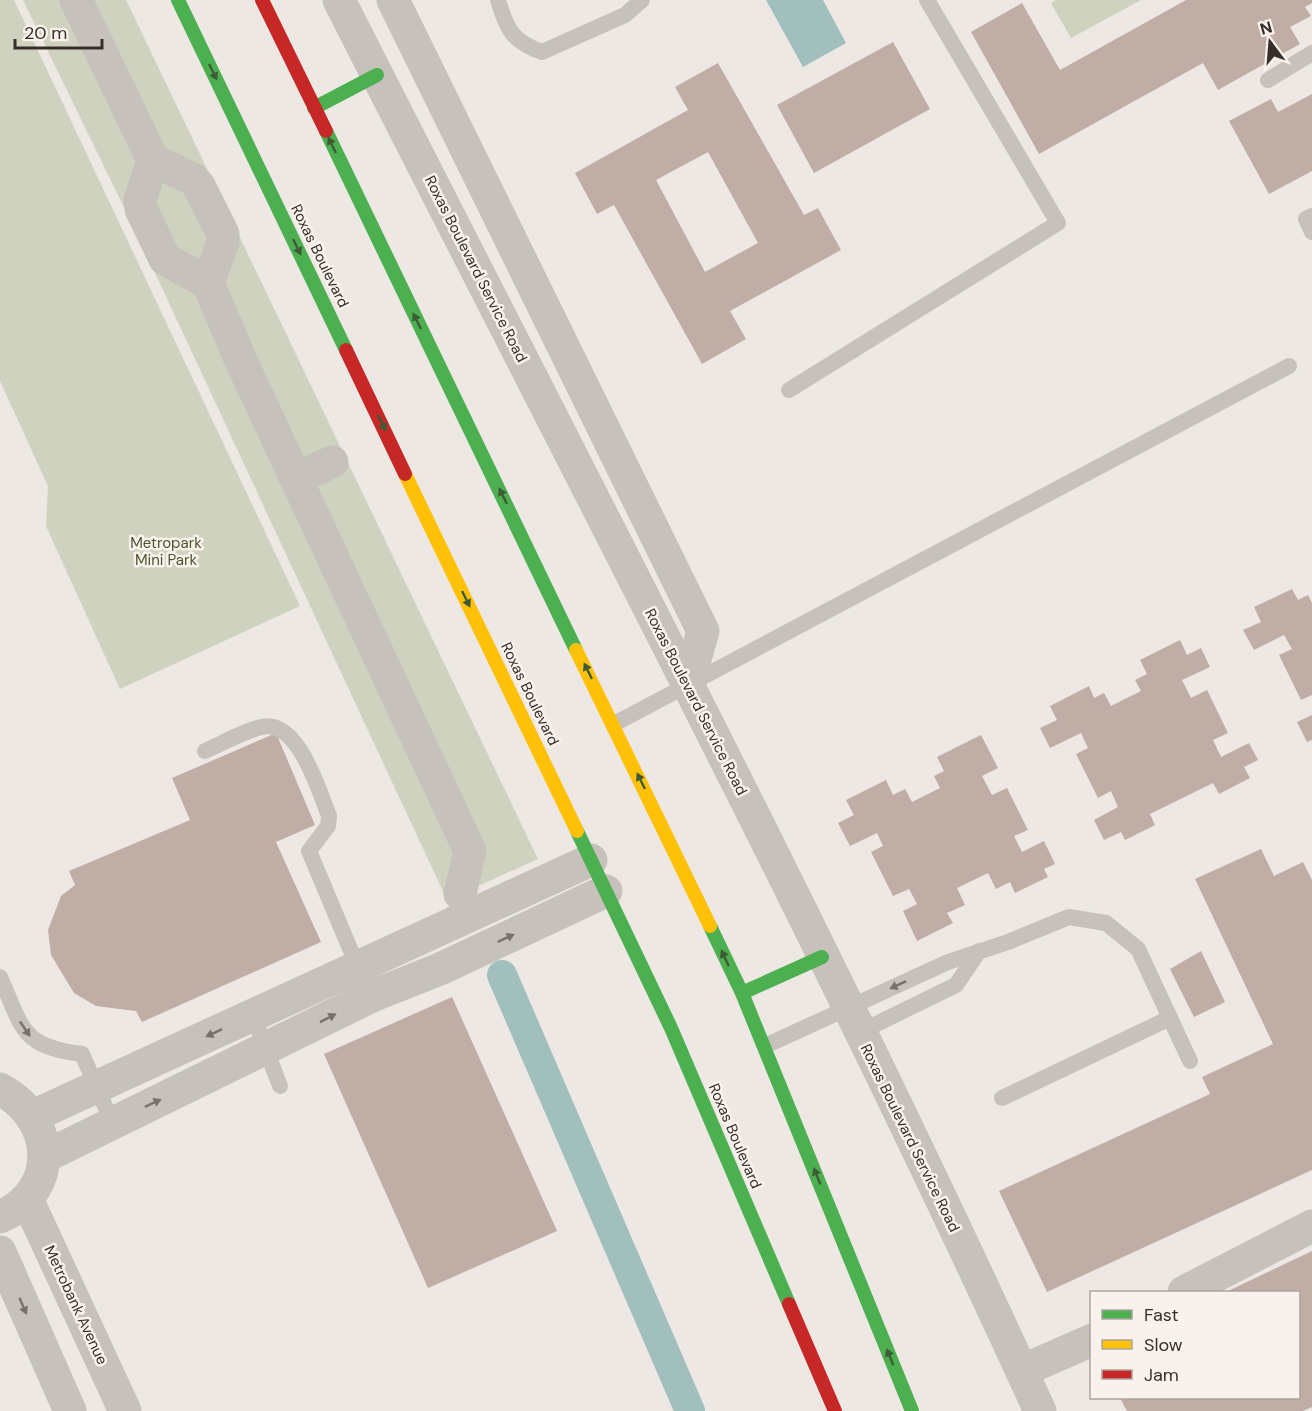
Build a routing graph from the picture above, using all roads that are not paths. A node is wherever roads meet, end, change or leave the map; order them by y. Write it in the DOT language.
graph roads {
  1 [pos="76,0"];
  2 [pos="178,0"];
  3 [pos="262,0"];
  4 [pos="339,0"];
  5 [pos="393,0"];
  6 [pos="498,0"];
  7 [pos="642,0"];
  8 [pos="927,0"];
  9 [pos="1312,53"];
  10 [pos="377,75"];
  11 [pos="1268,80"];
  12 [pos="314,108"];
  13 [pos="153,160"];
  14 [pos="1312,216"];
  15 [pos="1312,232"];
  16 [pos="208,284"];
  17 [pos="1289,366"];
  18 [pos="789,390"];
  19 [pos="332,462"];
  20 [pos="296,478"];
  21 [pos="688,684"];
  22 [pos="614,724"];
  23 [pos="205,751"];
  24 [pos="591,860"];
  25 [pos="606,891"];
  26 [pos="460,894"];
  27 [pos="425,937"];
  28 [pos="979,951"];
  29 [pos="822,957"];
  30 [pos="357,967"];
  31 [pos="440,969"];
  32 [pos="0,977"];
  33 [pos="742,993"];
  34 [pos="372,996"];
  35 [pos="254,1015"];
  36 [pos="1170,1018"];
  37 [pos="854,1020"];
  38 [pos="765,1046"];
  39 [pos="267,1049"];
  40 [pos="1190,1060"];
  41 [pos="280,1086"];
  42 [pos="97,1087"];
  43 [pos="0,1089"];
  44 [pos="1002,1098"];
  45 [pos="33,1116"];
  46 [pos="112,1122"];
  47 [pos="44,1157"];
  48 [pos="27,1199"];
  49 [pos="0,1217"];
  50 [pos="1312,1226"];
  51 [pos="0,1252"];
  52 [pos="1188,1291"];
  53 [pos="1090,1341"];
  54 [pos="1022,1371"];
  55 [pos="70,1411"];
  56 [pos="125,1411"];
  57 [pos="835,1411"];
  58 [pos="912,1411"];
  59 [pos="1040,1411"];
  1 -- 13 [label="street"];
  2 -- 24 [label="highway, Roxas Boulevard, one-way"];
  3 -- 12 [label="highway"];
  4 -- 10 [label="street, Roxas Boulevard Service Road"];
  5 -- 21 [label="street"];
  6 -- 7 [label="lane"];
  8 -- 18 [label="lane"];
  9 -- 11 [label="lane"];
  10 -- 12 [label="highway"];
  10 -- 21 [label="street, Roxas Boulevard Service Road"];
  22 -- 12 [label="highway, one-way"];
  13 -- 16 [label="street"];
  13 -- 16 [label="street"];
  14 -- 15 [label="lane"];
  16 -- 20 [label="street"];
  17 -- 21 [label="lane"];
  19 -- 20 [label="street"];
  20 -- 26 [label="street"];
  21 -- 22 [label="lane"];
  21 -- 29 [label="street, Roxas Boulevard Service Road"];
  33 -- 22 [label="highway, one-way"];
  23 -- 30 [label="lane"];
  24 -- 25 [label="highway, Roxas Boulevard"];
  24 -- 27 [label="street"];
  31 -- 25 [label="street, one-way"];
  25 -- 57 [label="highway, Roxas Boulevard"];
  27 -- 30 [label="street"];
  27 -- 31 [label="street"];
  28 -- 36 [label="lane"];
  28 -- 37 [label="lane, one-way"];
  28 -- 37 [label="lane"];
  29 -- 33 [label="highway"];
  29 -- 37 [label="street, Roxas Boulevard Service Road"];
  30 -- 34 [label="lane"];
  30 -- 35 [label="street"];
  31 -- 34 [label="street"];
  32 -- 42 [label="lane, one-way"];
  33 -- 38 [label="highway"];
  39 -- 34 [label="street, one-way"];
  35 -- 39 [label="lane"];
  35 -- 42 [label="street, one-way"];
  36 -- 40 [label="lane"];
  36 -- 44 [label="lane"];
  37 -- 38 [label="lane"];
  37 -- 54 [label="street, Roxas Boulevard Service Road"];
  58 -- 38 [label="highway, one-way"];
  39 -- 41 [label="lane"];
  46 -- 39 [label="street, one-way"];
  42 -- 45 [label="street"];
  42 -- 46 [label="lane"];
  43 -- 45 [label="street"];
  45 -- 47 [label="street"];
  46 -- 47 [label="street"];
  47 -- 48 [label="street"];
  48 -- 49 [label="street"];
  48 -- 56 [label="street, Metrobank Avenue"];
  50 -- 52 [label="street"];
  51 -- 55 [label="street, one-way"];
  53 -- 54 [label="street"];
  54 -- 59 [label="street, Roxas Boulevard Service Road"];
}
